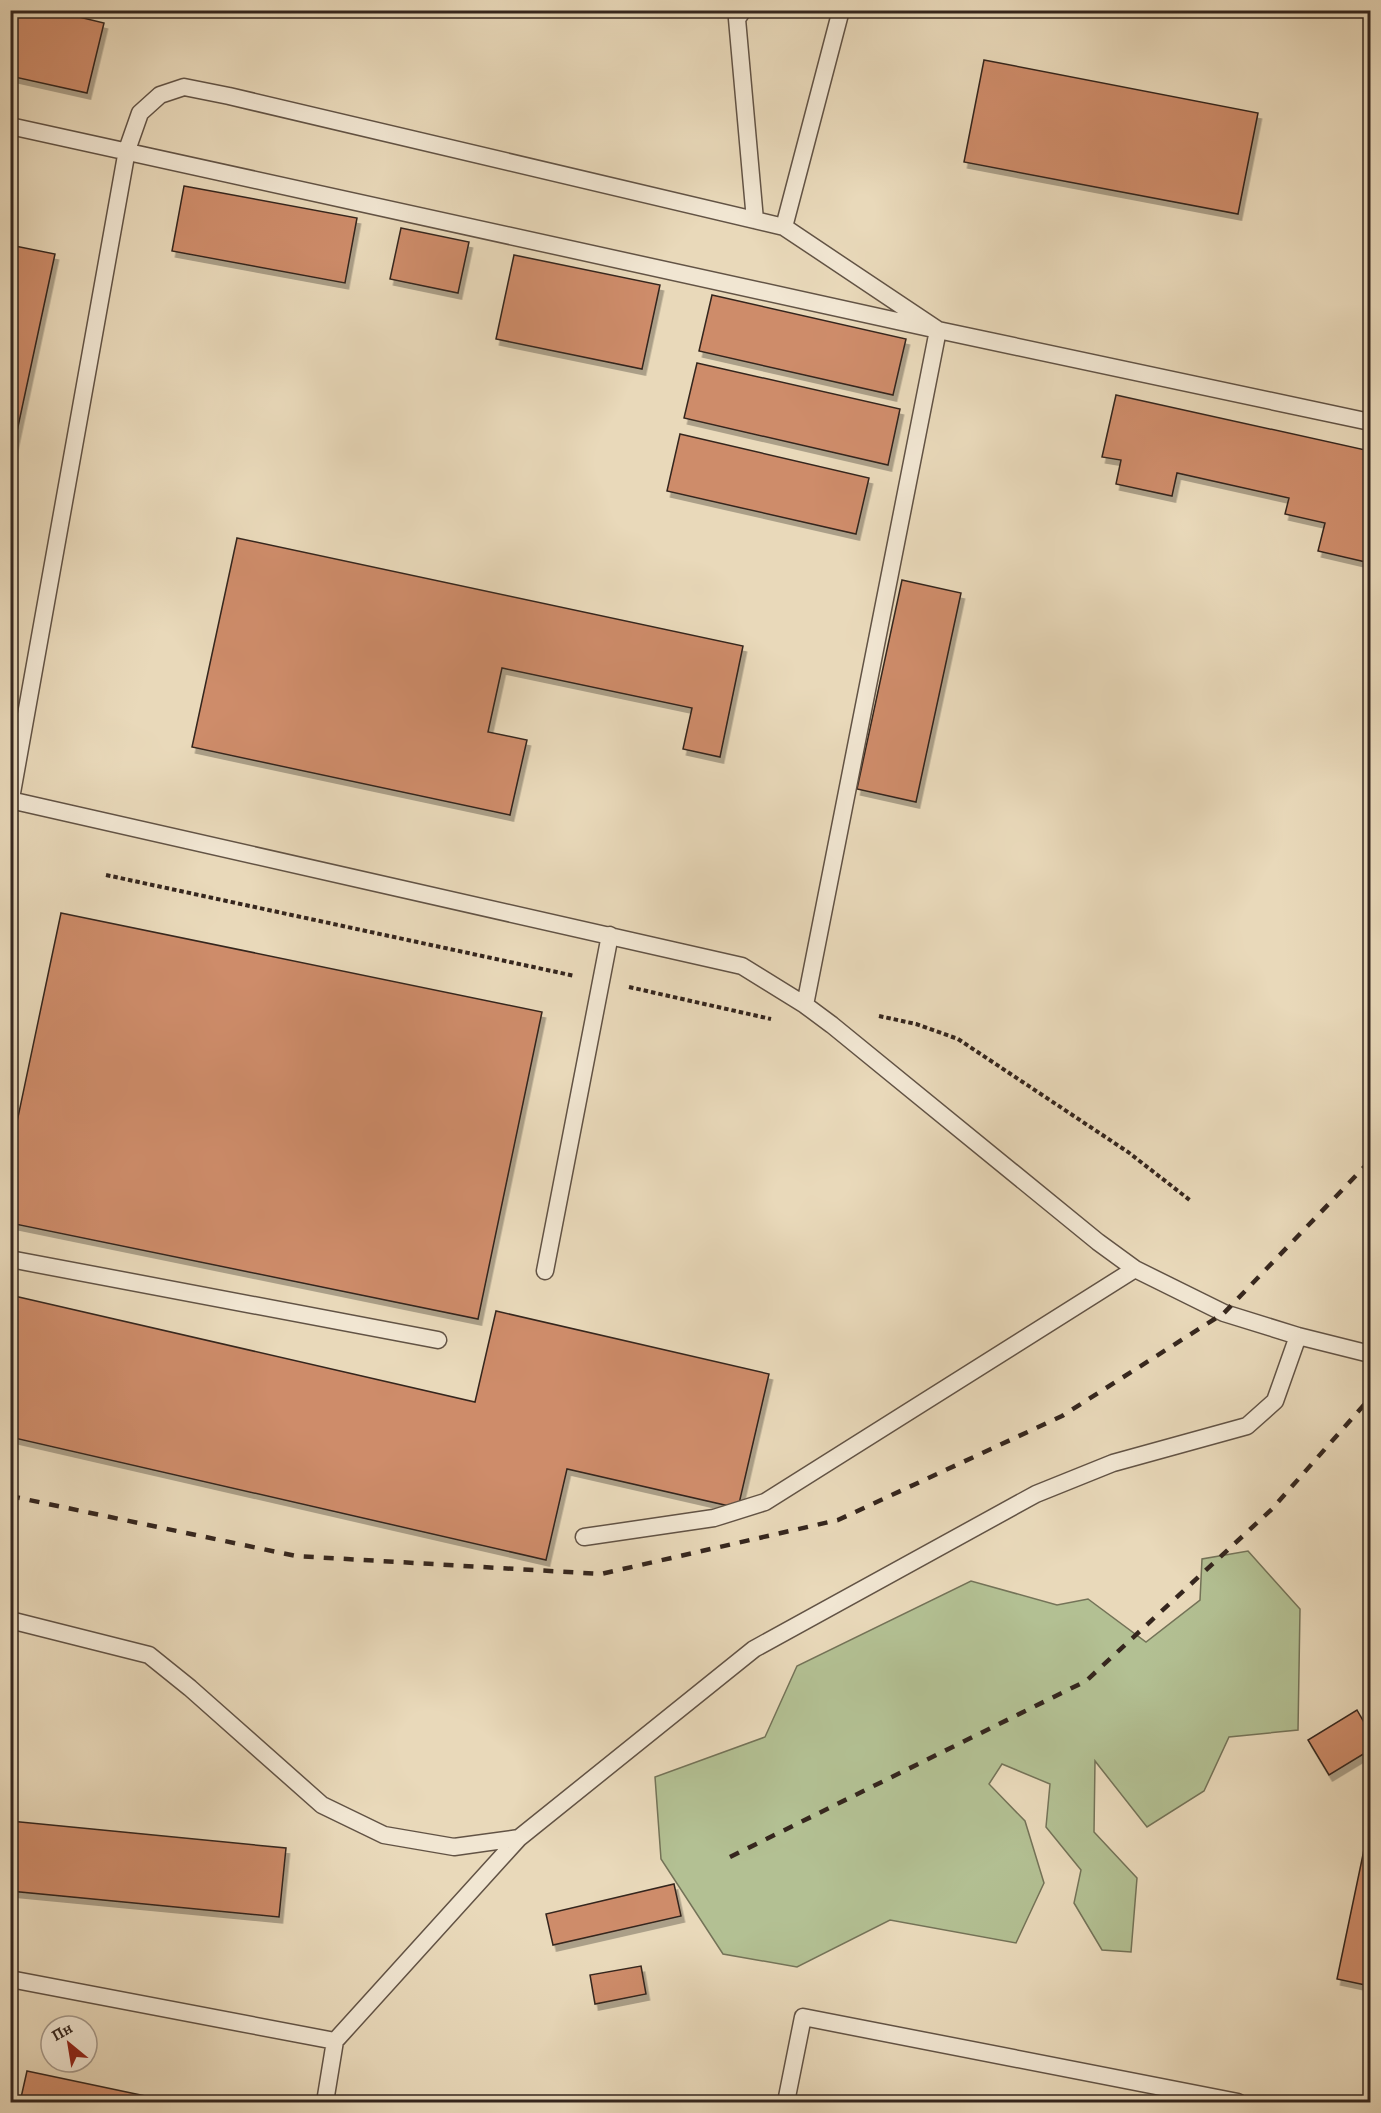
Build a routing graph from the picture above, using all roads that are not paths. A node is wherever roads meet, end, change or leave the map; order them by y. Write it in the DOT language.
graph roads {
  1 [pos="743,10"];
  2 [pos="840,10"];
  3 [pos="10,126"];
  4 [pos="127,150"];
  5 [pos="755,220"];
  6 [pos="784,227"];
  7 [pos="938,330"];
  8 [pos="1371,422"];
  9 [pos="11,801"];
  10 [pos="610,935"];
  11 [pos="805,1005"];
  12 [pos="10,1259"];
  13 [pos="1136,1269"];
  14 [pos="545,1271"];
  15 [pos="1298,1336"];
  16 [pos="438,1340"];
  17 [pos="1371,1354"];
  18 [pos="584,1537"];
  19 [pos="10,1620"];
  20 [pos="519,1838"];
  21 [pos="10,1979"];
  22 [pos="335,2041"];
  23 [pos="325,2103"];
  24 [pos="786,2103"];
  25 [pos="1238,2103"];
  1 -- 5 [label="lane"];
  2 -- 6 [label="lane"];
  3 -- 4 [label="lane"];
  4 -- 5 [label="lane"];
  4 -- 7 [label="lane"];
  4 -- 9 [label="lane"];
  5 -- 6 [label="lane"];
  6 -- 7 [label="lane"];
  7 -- 8 [label="lane"];
  7 -- 11 [label="lane"];
  9 -- 10 [label="lane"];
  10 -- 11 [label="lane"];
  10 -- 14 [label="lane"];
  11 -- 13 [label="lane"];
  12 -- 16 [label="lane"];
  13 -- 15 [label="lane"];
  13 -- 18 [label="lane"];
  15 -- 17 [label="lane"];
  15 -- 20 [label="lane"];
  19 -- 20 [label="lane"];
  20 -- 22 [label="lane"];
  21 -- 22 [label="lane"];
  22 -- 23 [label="lane"];
  24 -- 25 [label="lane"];
}
